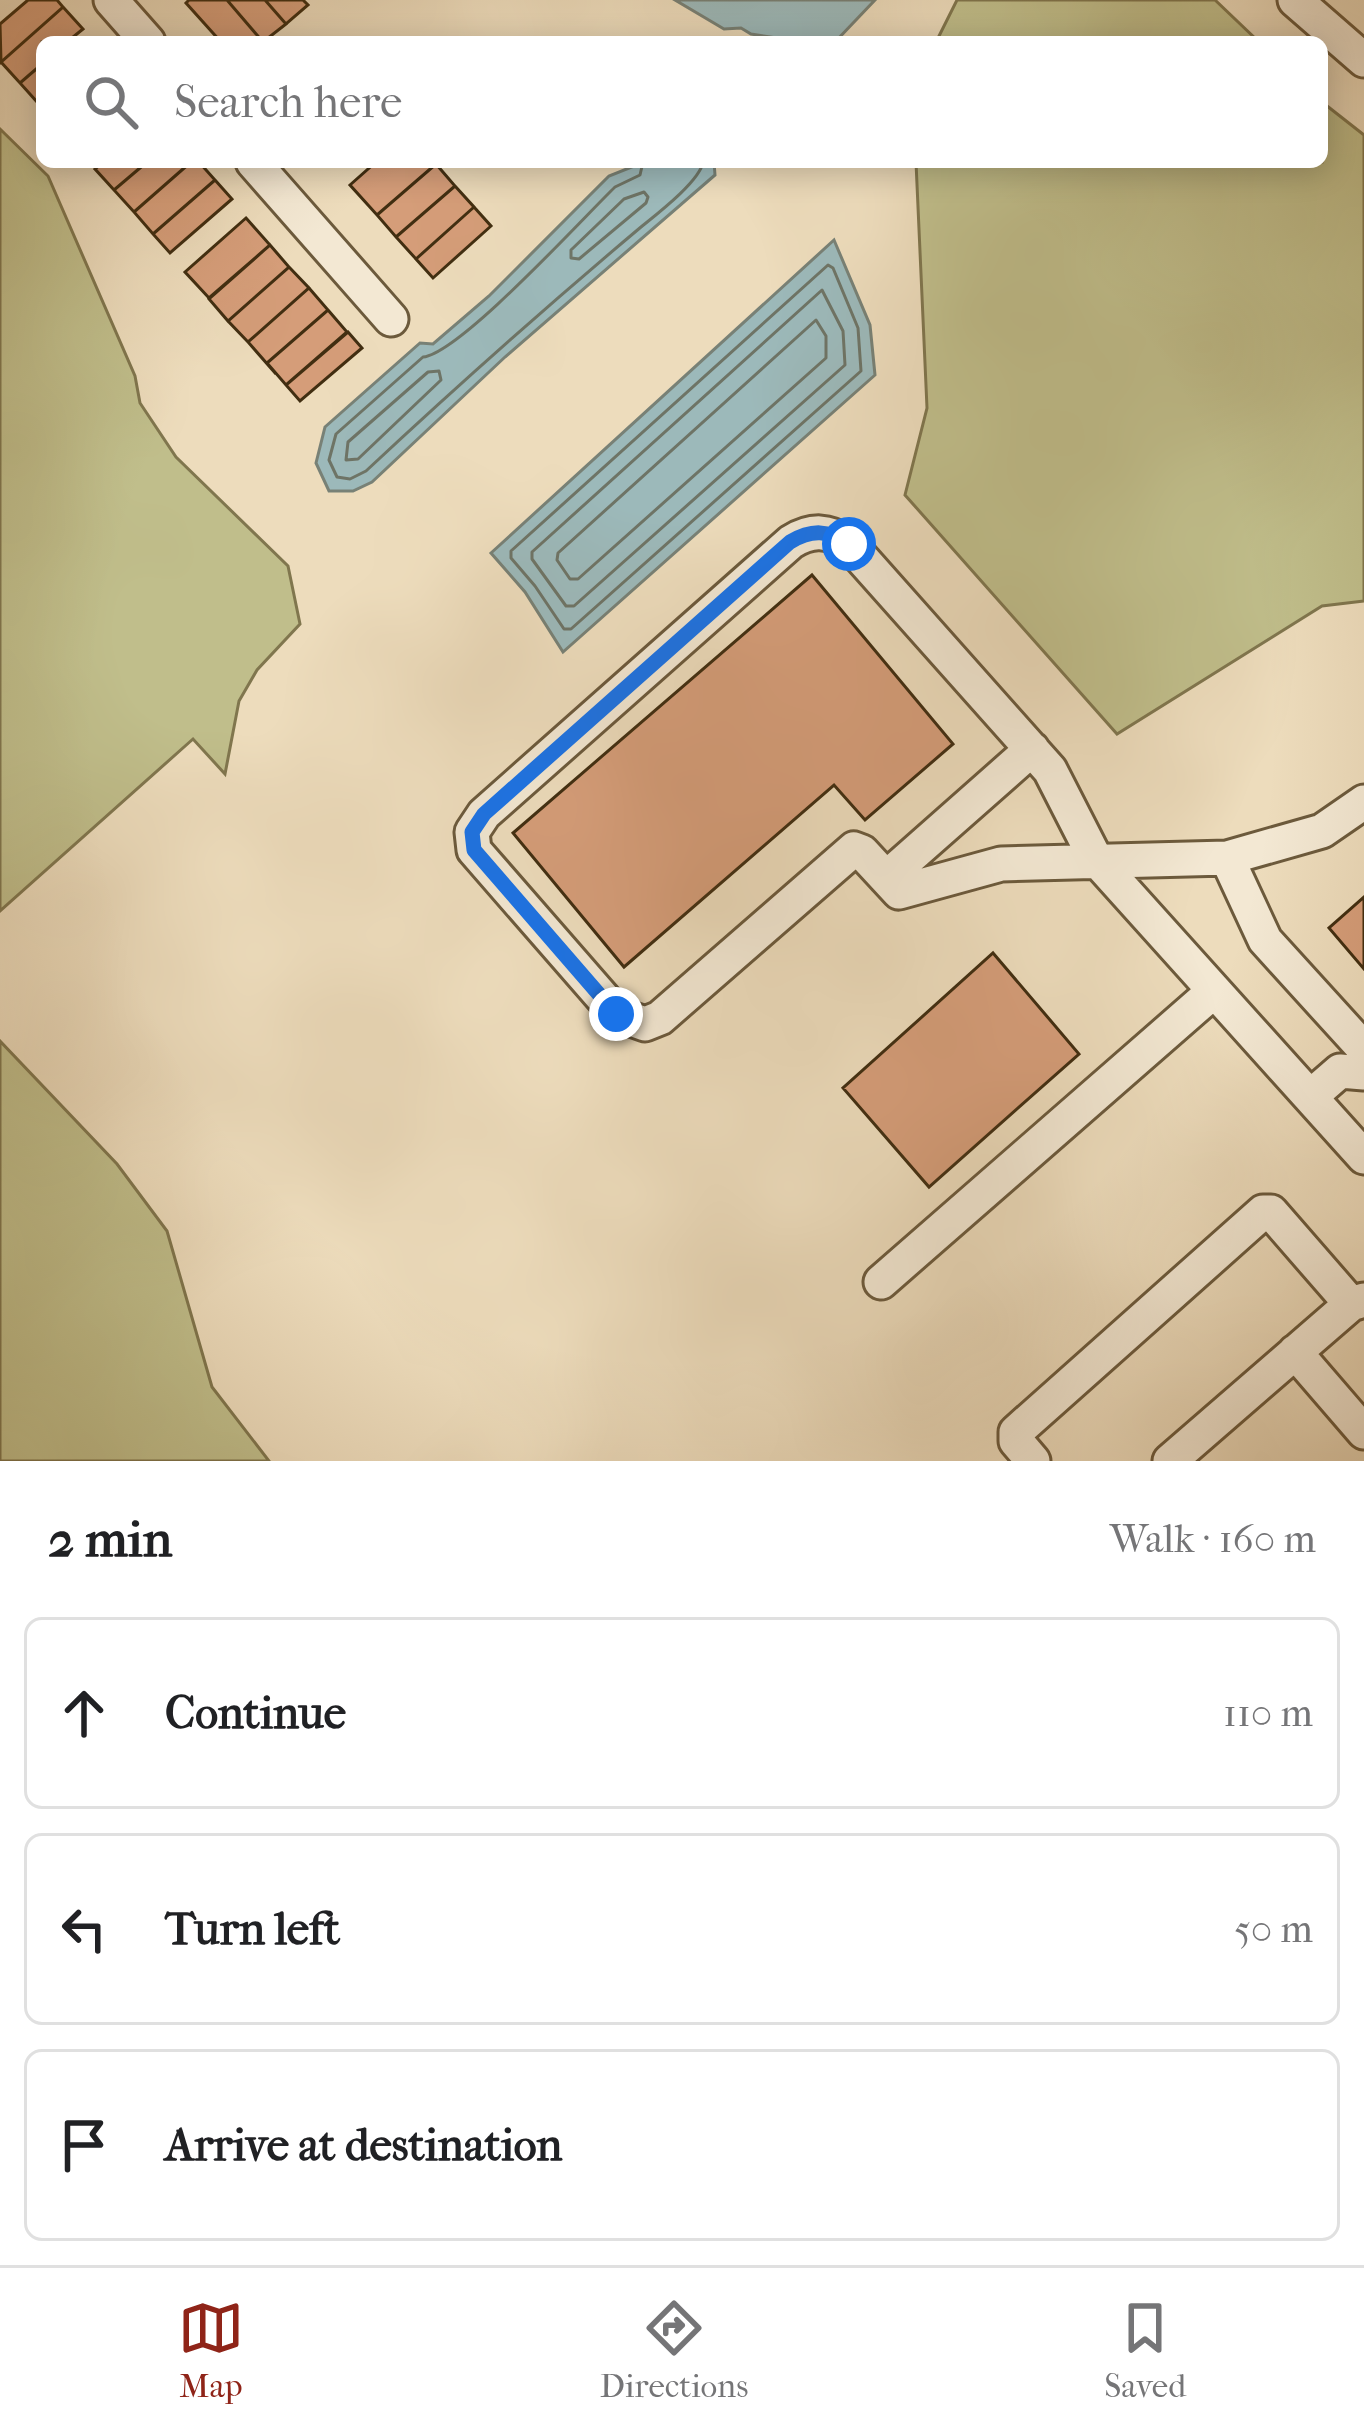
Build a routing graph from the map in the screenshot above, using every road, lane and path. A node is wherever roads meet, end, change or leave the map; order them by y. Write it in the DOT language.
graph roads {
  1 [pos="111,0"];
  2 [pos="1295,0"];
  3 [pos="143,36"];
  4 [pos="1364,60"];
  5 [pos="259,168"];
  6 [pos="391,319"];
  7 [pos="1032,749"];
  8 [pos="1364,802"];
  9 [pos="1095,858"];
  10 [pos="1227,858"];
  11 [pos="886,878"];
  12 [pos="1214,991"];
  13 [pos="1364,1049"];
  14 [pos="1364,1073"];
  15 [pos="1310,1097"];
  16 [pos="1364,1157"];
  17 [pos="881,1282"];
  18 [pos="1357,1302"];
  19 [pos="1295,1352"];
  20 [pos="1364,1432"];
  21 [pos="1034,1461"];
  22 [pos="1170,1461"];
  1 -- 3 [label="street"];
  2 -- 4 [label="street"];
  5 -- 6 [label="street"];
  7 -- 9 [label="street"];
  7 -- 11 [label="street"];
  7 -- 11 [label="street"];
  8 -- 10 [label="street"];
  9 -- 10 [label="street"];
  9 -- 11 [label="street"];
  9 -- 12 [label="street"];
  10 -- 13 [label="street"];
  12 -- 15 [label="street"];
  12 -- 17 [label="street"];
  14 -- 15 [label="street"];
  15 -- 16 [label="street"];
  18 -- 19 [label="street"];
  18 -- 21 [label="street"];
  19 -- 20 [label="street"];
  19 -- 22 [label="street"];
}
